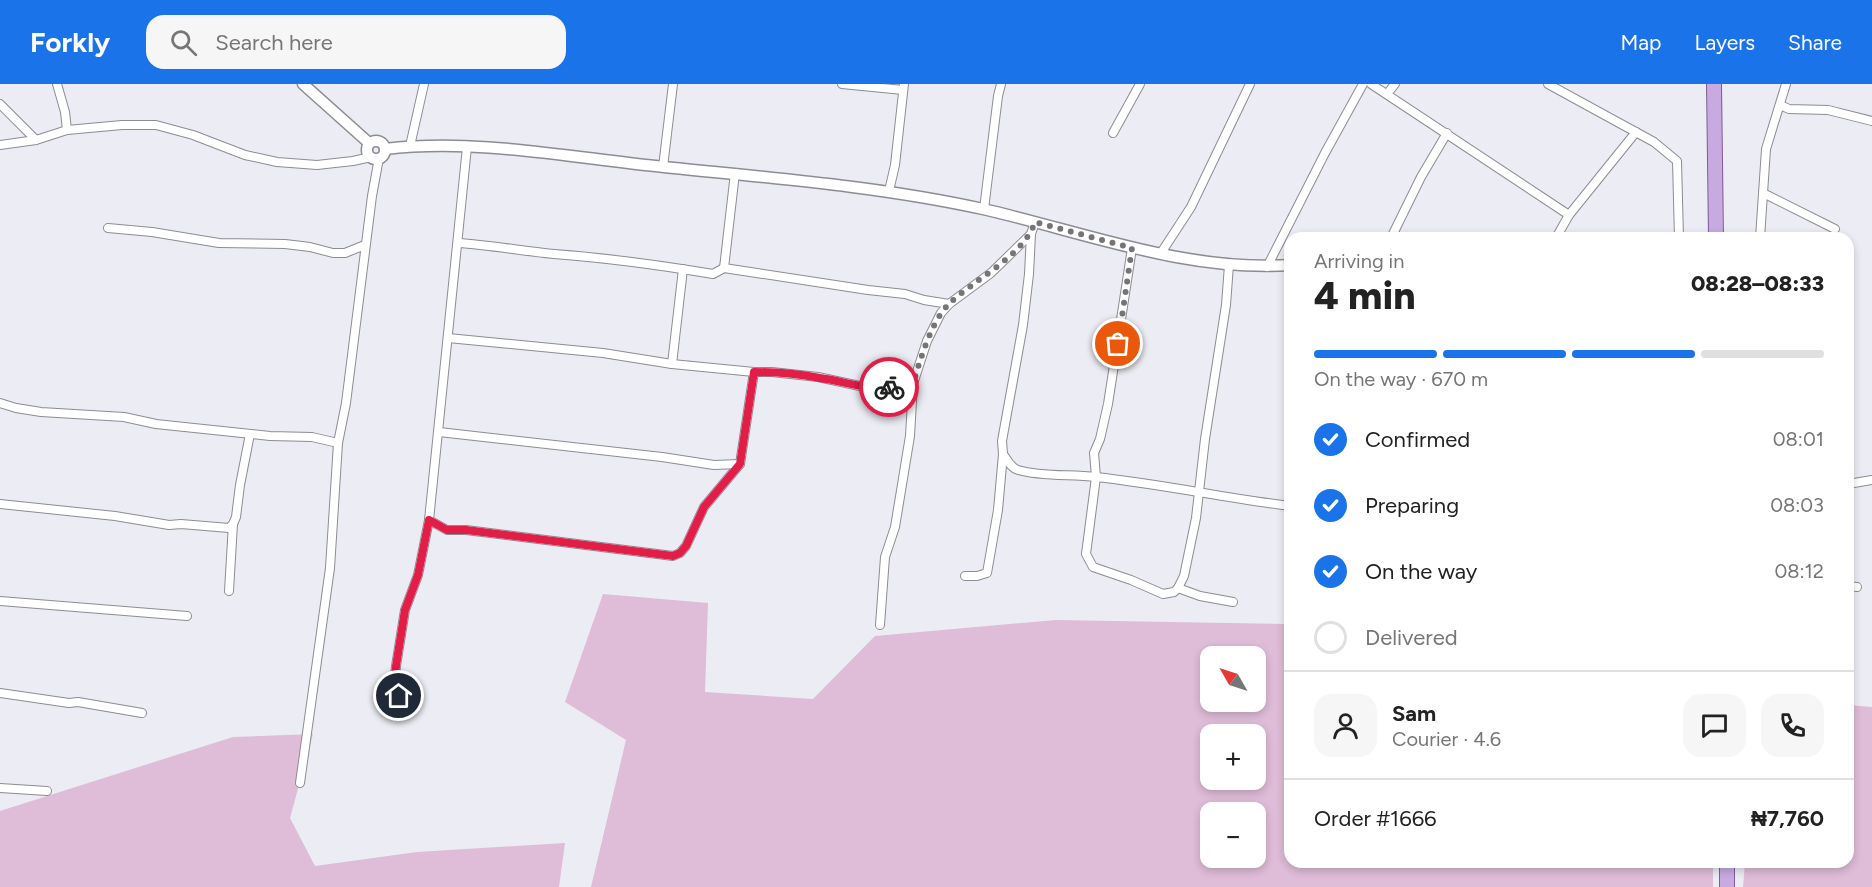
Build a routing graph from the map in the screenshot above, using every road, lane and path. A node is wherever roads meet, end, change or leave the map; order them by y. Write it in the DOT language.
graph roads {
  1 [pos="57,84"];
  2 [pos="303,84"];
  3 [pos="424,84"];
  4 [pos="673,84"];
  5 [pos="842,84"];
  6 [pos="1001,84"];
  7 [pos="1140,84"];
  8 [pos="1250,84"];
  9 [pos="1363,84"];
  10 [pos="1371,84"];
  11 [pos="1395,84"];
  12 [pos="1548,84"];
  13 [pos="1714,84"];
  14 [pos="1786,84"];
  15 [pos="903,87"];
  16 [pos="1387,94"];
  17 [pos="0,104"];
  18 [pos="1780,105"];
  19 [pos="1799,109"];
  20 [pos="1775,121"];
  21 [pos="1872,122"];
  22 [pos="67,130"];
  23 [pos="1636,132"];
  24 [pos="1113,133"];
  25 [pos="1447,133"];
  26 [pos="36,140"];
  27 [pos="369,143"];
  28 [pos="0,145"];
  29 [pos="410,146"];
  30 [pos="467,147"];
  31 [pos="378,155"];
  32 [pos="663,167"];
  33 [pos="735,173"];
  34 [pos="889,191"];
  35 [pos="1763,193"];
  36 [pos="984,209"];
  37 [pos="1569,215"];
  38 [pos="1035,222"];
  39 [pos="108,228"];
  40 [pos="1835,229"];
  41 [pos="1286,232"];
  42 [pos="1394,232"];
  43 [pos="1559,232"];
  44 [pos="1679,232"];
  45 [pos="1716,232"];
  46 [pos="1760,232"];
  47 [pos="1031,234"];
  48 [pos="1284,235"];
  49 [pos="458,243"];
  50 [pos="365,245"];
  51 [pos="1132,248"];
  52 [pos="1161,253"];
  53 [pos="1229,265"];
  54 [pos="1284,266"];
  55 [pos="1268,267"];
  56 [pos="724,268"];
  57 [pos="683,269"];
  58 [pos="949,304"];
  59 [pos="448,338"];
  60 [pos="672,364"];
  61 [pos="754,372"];
  62 [pos="913,384"];
  63 [pos="0,404"];
  64 [pos="439,432"];
  65 [pos="250,434"];
  66 [pos="338,443"];
  67 [pos="1003,454"];
  68 [pos="740,464"];
  69 [pos="1096,477"];
  70 [pos="1872,480"];
  71 [pos="1854,483"];
  72 [pos="1200,493"];
  73 [pos="0,504"];
  74 [pos="1284,505"];
  75 [pos="429,520"];
  76 [pos="233,524"];
  77 [pos="965,576"];
  78 [pos="1178,588"];
  79 [pos="230,591"];
  80 [pos="0,601"];
  81 [pos="1233,602"];
  82 [pos="187,616"];
  83 [pos="880,626"];
  84 [pos="0,693"];
  85 [pos="417,697"];
  86 [pos="142,713"];
  87 [pos="300,783"];
  88 [pos="0,788"];
  89 [pos="47,790"];
  90 [pos="1727,868"];
  91 [pos="1727,887"];
  1 -- 22 [label="street"];
  2 -- 27 [label="street"];
  3 -- 29 [label="street"];
  4 -- 32 [label="street"];
  5 -- 15 [label="street"];
  6 -- 36 [label="street"];
  7 -- 24 [label="street"];
  8 -- 52 [label="street"];
  9 -- 41 [label="street"];
  10 -- 16 [label="street"];
  11 -- 16 [label="street"];
  12 -- 23 [label="street"];
  13 -- 45 [label="main road"];
  14 -- 18 [label="street"];
  15 -- 34 [label="street"];
  16 -- 25 [label="street"];
  17 -- 26 [label="street"];
  18 -- 19 [label="street"];
  18 -- 20 [label="street"];
  19 -- 20 [label="street"];
  19 -- 21 [label="street"];
  20 -- 35 [label="street"];
  22 -- 26 [label="street"];
  22 -- 31 [label="street"];
  23 -- 37 [label="street"];
  23 -- 44 [label="street"];
  25 -- 37 [label="street"];
  25 -- 42 [label="street"];
  26 -- 28 [label="street"];
  27 -- 31 [label="street"];
  27 -- 31 [label="street"];
  29 -- 30 [label="street"];
  29 -- 31 [label="street"];
  30 -- 32 [label="street"];
  30 -- 49 [label="street"];
  31 -- 50 [label="street"];
  32 -- 33 [label="street"];
  33 -- 34 [label="street"];
  33 -- 56 [label="street"];
  34 -- 36 [label="street"];
  35 -- 40 [label="street"];
  35 -- 46 [label="street"];
  36 -- 38 [label="street"];
  37 -- 43 [label="street"];
  38 -- 47 [label="street"];
  38 -- 51 [label="street"];
  39 -- 50 [label="street"];
  47 -- 58 [label="street"];
  47 -- 67 [label="street"];
  48 -- 55 [label="street"];
  49 -- 57 [label="street"];
  49 -- 59 [label="street"];
  50 -- 66 [label="street"];
  51 -- 52 [label="street"];
  51 -- 69 [label="street"];
  52 -- 53 [label="street"];
  53 -- 55 [label="street"];
  53 -- 72 [label="street"];
  54 -- 55 [label="street"];
  56 -- 57 [label="street"];
  56 -- 58 [label="street"];
  57 -- 60 [label="street"];
  58 -- 62 [label="street"];
  59 -- 60 [label="street"];
  59 -- 64 [label="street"];
  60 -- 61 [label="street"];
  61 -- 62 [label="street"];
  61 -- 68 [label="street"];
  62 -- 83 [label="street"];
  63 -- 65 [label="street"];
  64 -- 68 [label="street"];
  64 -- 75 [label="street"];
  65 -- 66 [label="street"];
  65 -- 76 [label="street"];
  66 -- 87 [label="street"];
  67 -- 69 [label="street"];
  67 -- 77 [label="street"];
  68 -- 75 [label="street"];
  69 -- 72 [label="street"];
  69 -- 78 [label="street"];
  70 -- 71 [label="street"];
  72 -- 74 [label="street"];
  72 -- 78 [label="street"];
  73 -- 76 [label="street"];
  75 -- 85 [label="street"];
  76 -- 79 [label="street"];
  78 -- 81 [label="street"];
  80 -- 82 [label="street"];
  84 -- 86 [label="street"];
  88 -- 89 [label="street"];
  90 -- 91 [label="main road"];
}
